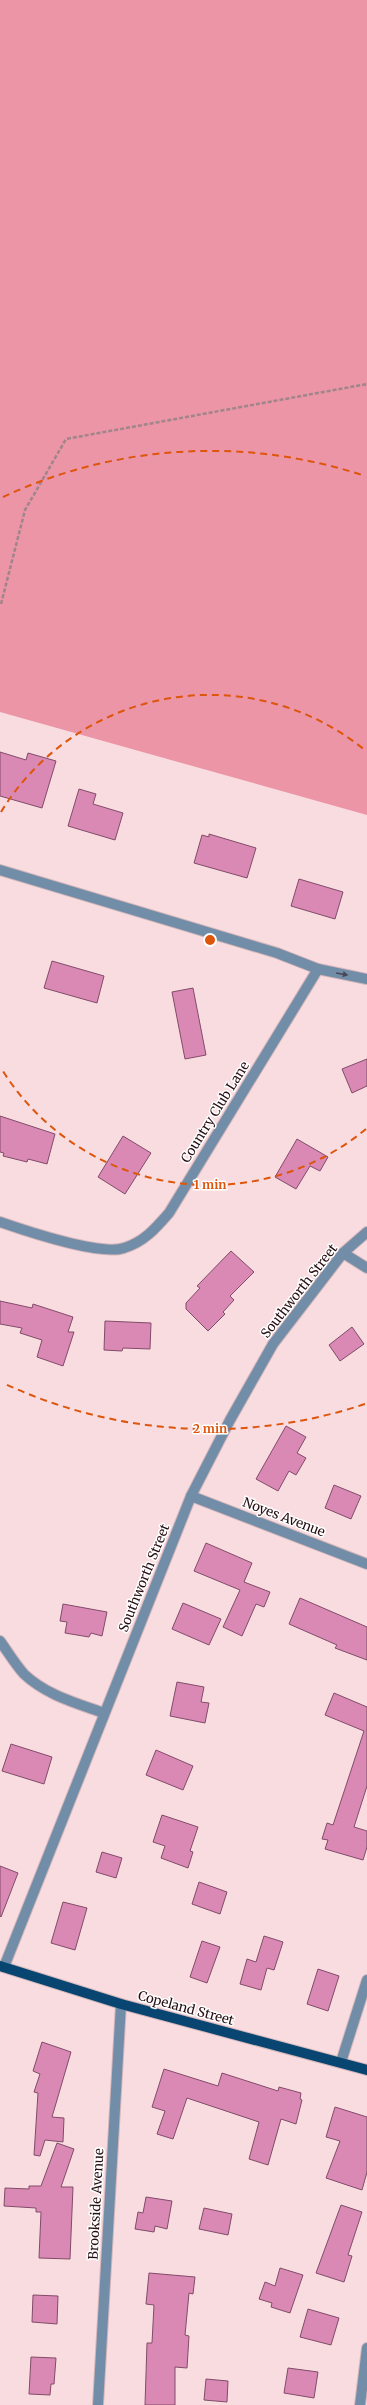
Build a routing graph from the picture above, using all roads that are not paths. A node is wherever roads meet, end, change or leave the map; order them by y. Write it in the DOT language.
graph roads {
  1 [pos="0,870"];
  2 [pos="318,969"];
  3 [pos="367,978"];
  4 [pos="0,1222"];
  5 [pos="367,1232"];
  6 [pos="343,1253"];
  7 [pos="367,1268"];
  8 [pos="191,1496"];
  9 [pos="367,1564"];
  10 [pos="0,1641"];
  11 [pos="104,1713"];
  12 [pos="2,1966"];
  13 [pos="367,1980"];
  14 [pos="121,2004"];
  15 [pos="341,2062"];
  16 [pos="367,2070"];
  17 [pos="367,2348"];
  18 [pos="98,2405"];
  19 [pos="360,2405"];
  1 -- 2 [label="street"];
  2 -- 3 [label="street, one-way"];
  2 -- 4 [label="street, Country Club Lane"];
  5 -- 6 [label="street, Southworth Street"];
  6 -- 7 [label="street"];
  6 -- 8 [label="street, Southworth Street"];
  8 -- 9 [label="street, Noyes Avenue"];
  8 -- 11 [label="street, Southworth Street"];
  10 -- 11 [label="street"];
  11 -- 12 [label="street, Southworth Street"];
  12 -- 14 [label="main road, Copeland Street"];
  13 -- 15 [label="street"];
  14 -- 15 [label="main road, Copeland Street"];
  14 -- 18 [label="street, Brookside Avenue"];
  15 -- 16 [label="main road, Copeland Street"];
  17 -- 19 [label="street"];
}
